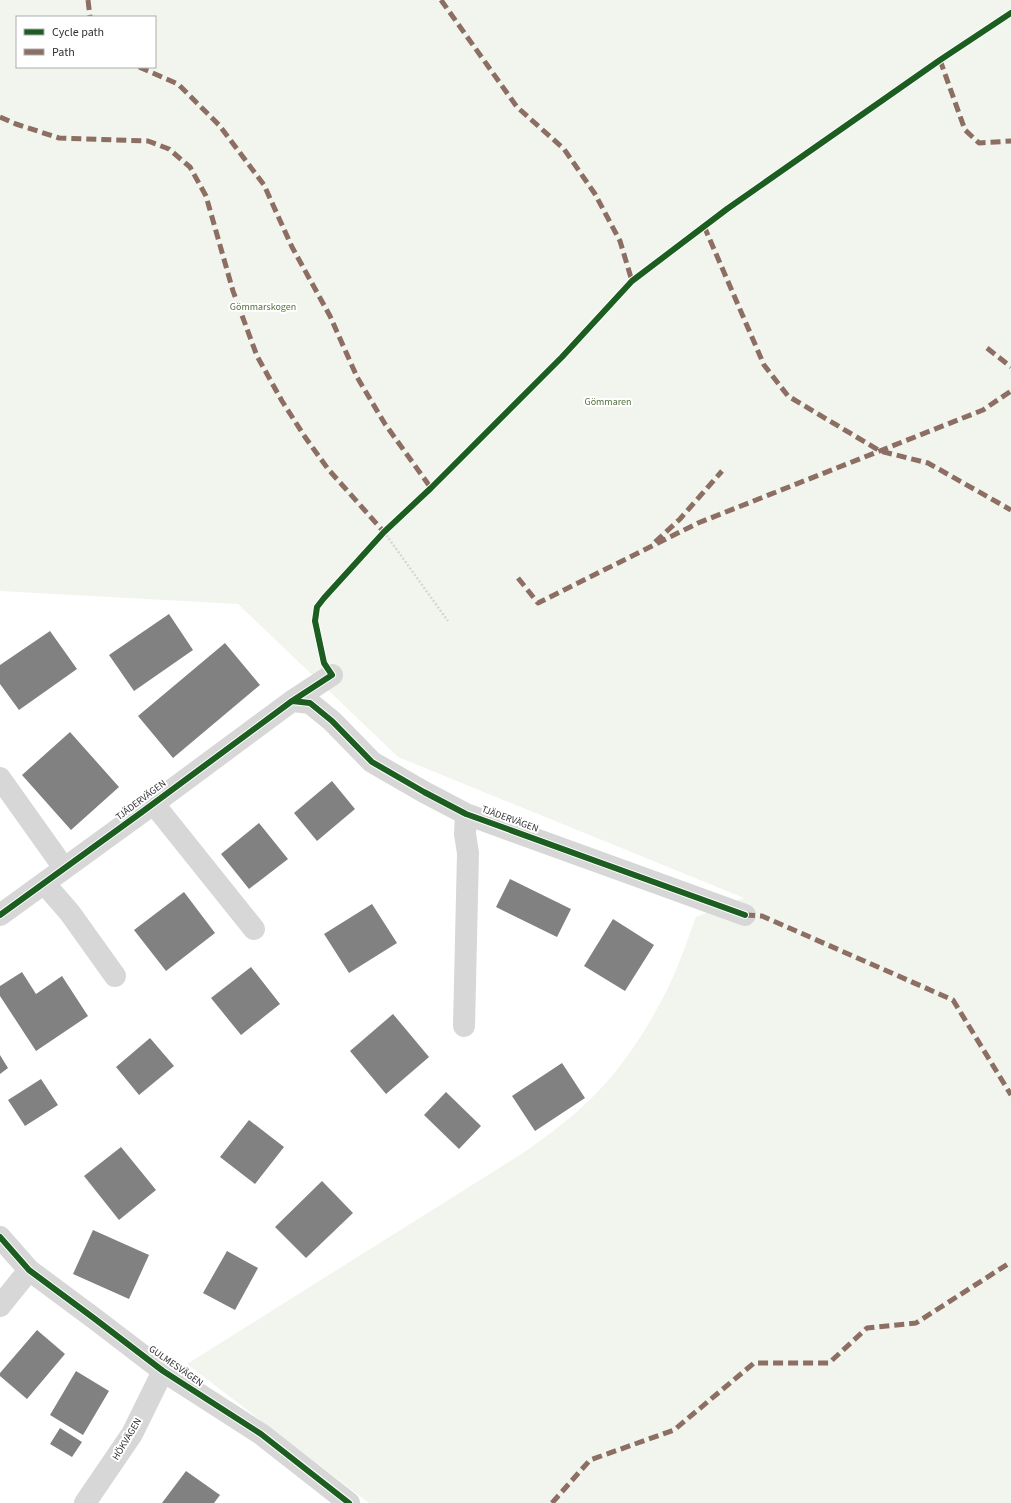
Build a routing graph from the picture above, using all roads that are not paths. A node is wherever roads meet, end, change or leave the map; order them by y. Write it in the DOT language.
graph roads {
  1 [pos="332,674"];
  2 [pos="292,700"];
  3 [pos="0,778"];
  4 [pos="153,804"];
  5 [pos="466,814"];
  6 [pos="64,868"];
  7 [pos="44,883"];
  8 [pos="745,915"];
  9 [pos="0,916"];
  10 [pos="254,929"];
  11 [pos="115,976"];
  12 [pos="464,1026"];
  13 [pos="0,1237"];
  14 [pos="28,1270"];
  15 [pos="0,1306"];
  16 [pos="163,1371"];
  17 [pos="85,1503"];
  18 [pos="349,1503"];
  1 -- 2 [label="street, TJÄDERVÄGEN"];
  2 -- 4 [label="street, TJÄDERVÄGEN"];
  2 -- 5 [label="street, TJÄDERVÄGEN"];
  3 -- 6 [label="street"];
  4 -- 6 [label="street, TJÄDERVÄGEN"];
  4 -- 10 [label="street"];
  5 -- 8 [label="street, TJÄDERVÄGEN"];
  5 -- 12 [label="street"];
  6 -- 7 [label="street, TJÄDERVÄGEN"];
  7 -- 9 [label="street, TJÄDERVÄGEN"];
  7 -- 11 [label="street"];
  13 -- 14 [label="street, GULMESVÄGEN"];
  14 -- 15 [label="street"];
  14 -- 16 [label="street, GULMESVÄGEN"];
  16 -- 17 [label="street, HÖKVÄGEN"];
  16 -- 18 [label="street, GULMESVÄGEN"];
}
